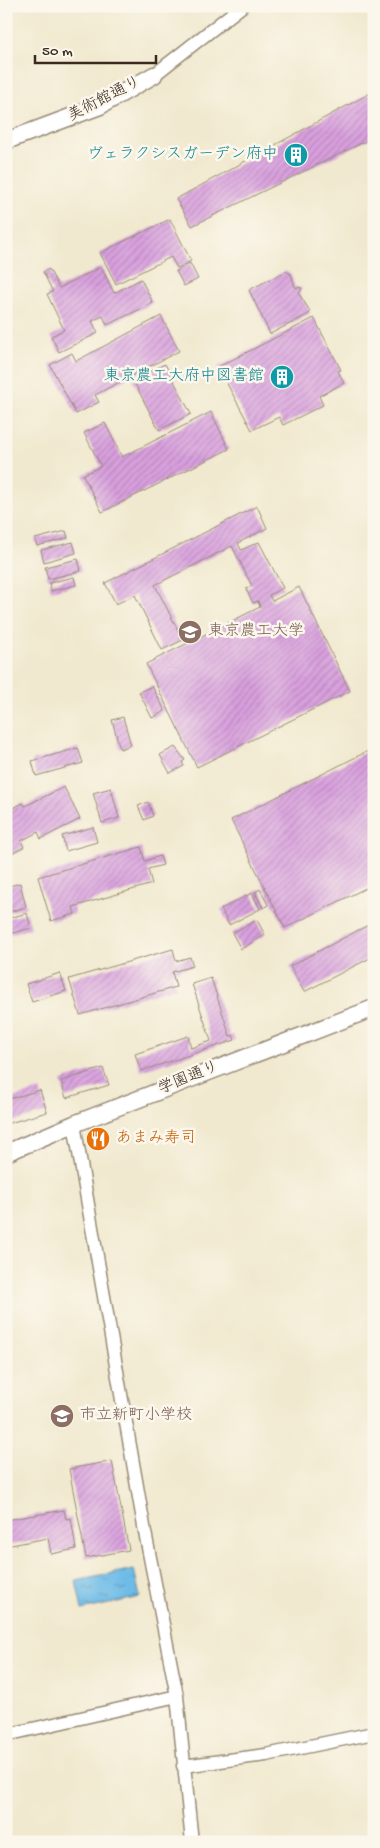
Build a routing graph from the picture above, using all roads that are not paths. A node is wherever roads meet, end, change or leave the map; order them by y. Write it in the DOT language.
graph roads {
  1 [pos="242,6"];
  2 [pos="154,75"];
  3 [pos="6,142"];
  4 [pos="374,1008"];
  5 [pos="74,1124"];
  6 [pos="6,1153"];
  7 [pos="177,1696"];
  8 [pos="374,1733"];
  9 [pos="6,1735"];
  10 [pos="183,1766"];
  11 [pos="192,1842"];
  1 -- 2 [label="street, 美術館通り"];
  2 -- 3 [label="street, 美術館通り"];
  4 -- 5 [label="street, 学園通り"];
  5 -- 6 [label="street, 学園通り"];
  5 -- 7 [label="street"];
  7 -- 9 [label="street"];
  7 -- 10 [label="street"];
  8 -- 10 [label="street"];
  10 -- 11 [label="street"];
}
